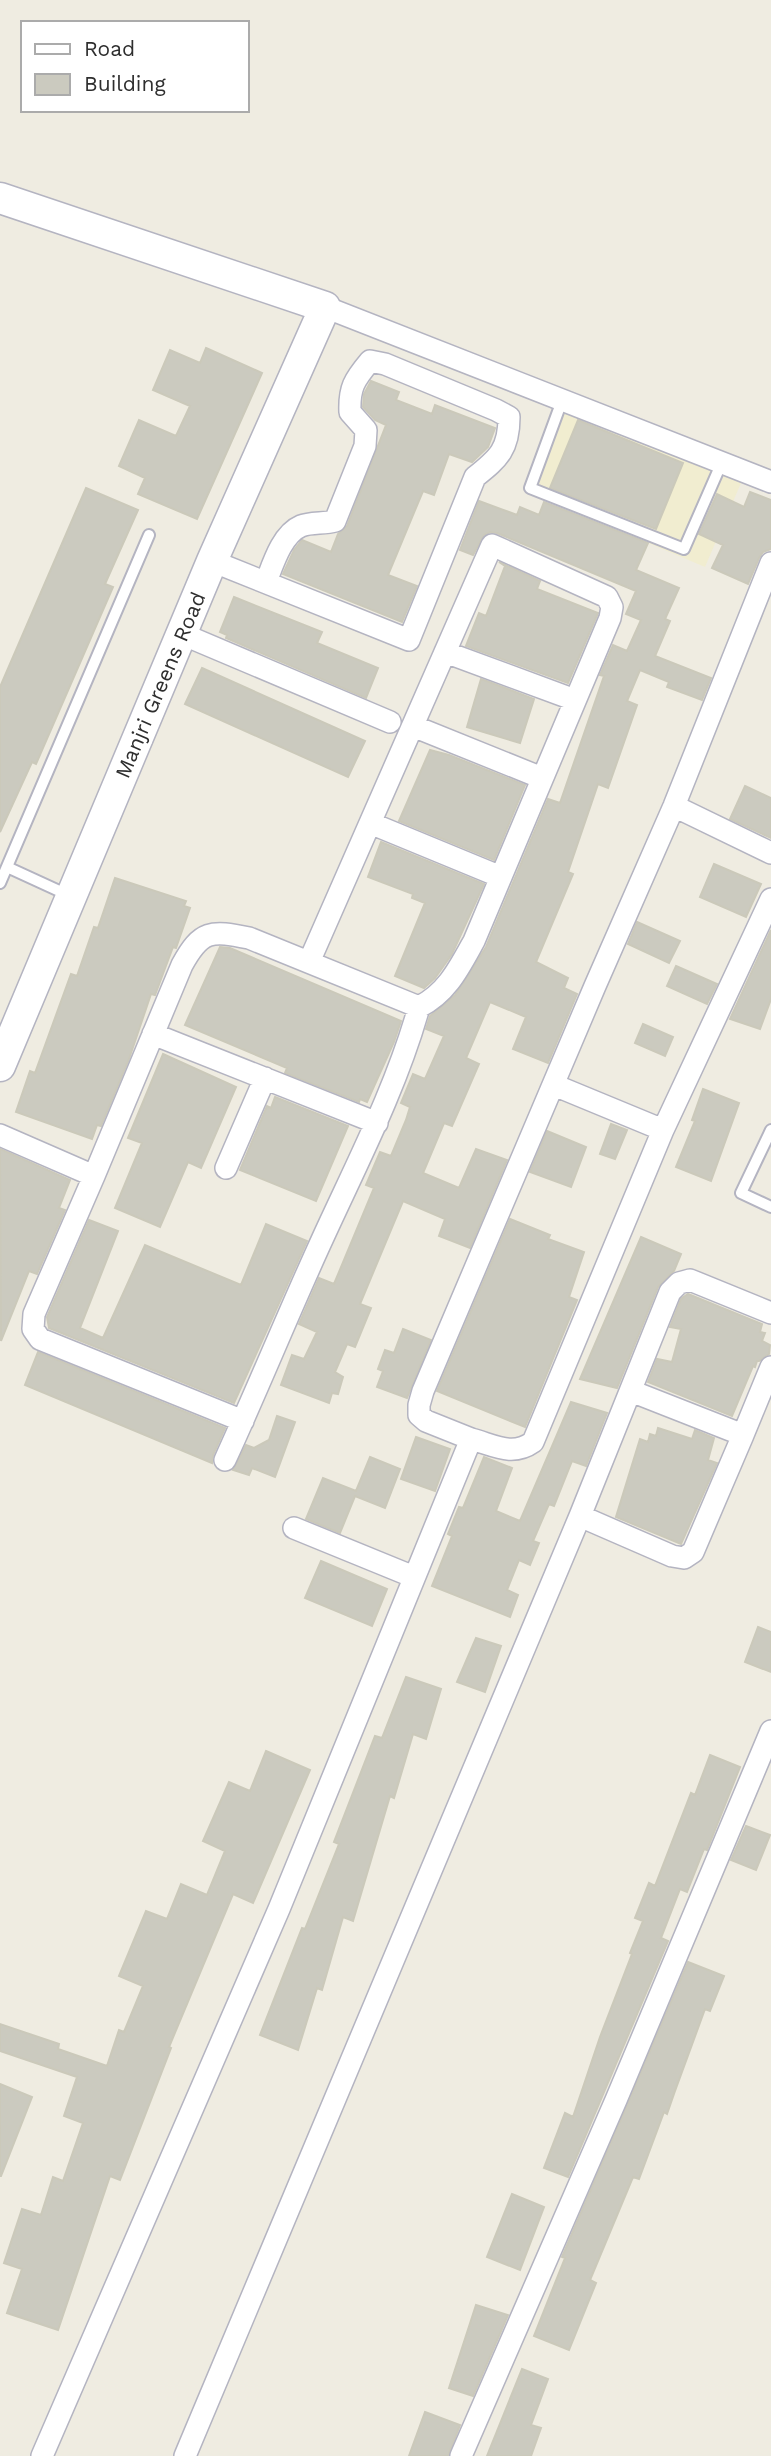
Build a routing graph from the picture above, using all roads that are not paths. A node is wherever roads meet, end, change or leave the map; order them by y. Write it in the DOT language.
graph roads {
  1 [pos="0,198"];
  2 [pos="325,307"];
  3 [pos="564,398"];
  4 [pos="722,462"];
  5 [pos="771,482"];
  6 [pos="149,535"];
  7 [pos="212,561"];
  8 [pos="771,563"];
  9 [pos="266,582"];
  10 [pos="182,634"];
  11 [pos="445,652"];
  12 [pos="575,701"];
  13 [pos="390,722"];
  14 [pos="413,726"];
  15 [pos="542,778"];
  16 [pos="674,806"];
  17 [pos="370,823"];
  18 [pos="771,853"];
  19 [pos="7,867"];
  20 [pos="501,877"];
  21 [pos="0,883"];
  22 [pos="71,897"];
  23 [pos="771,899"];
  24 [pos="309,962"];
  25 [pos="419,1007"];
  26 [pos="153,1034"];
  27 [pos="0,1066"];
  28 [pos="265,1079"];
  29 [pos="554,1085"];
  30 [pos="377,1123"];
  31 [pos="663,1130"];
  32 [pos="771,1130"];
  33 [pos="0,1135"];
  34 [pos="226,1168"];
  35 [pos="94,1177"];
  36 [pos="771,1207"];
  37 [pos="771,1313"];
  38 [pos="771,1367"];
  39 [pos="631,1391"];
  40 [pos="243,1421"];
  41 [pos="743,1435"];
  42 [pos="471,1438"];
  43 [pos="225,1460"];
  44 [pos="580,1516"];
  45 [pos="294,1528"];
  46 [pos="414,1577"];
  47 [pos="771,1731"];
  48 [pos="42,2456"];
  49 [pos="185,2456"];
  50 [pos="461,2456"];
  1 -- 2 [label="street"];
  2 -- 3 [label="street"];
  2 -- 7 [label="street, Manjri Greens Road"];
  3 -- 4 [label="street"];
  3 -- 4 [label="lane"];
  4 -- 5 [label="street"];
  6 -- 19 [label="lane"];
  7 -- 9 [label="street"];
  7 -- 10 [label="street, Manjri Greens Road"];
  8 -- 16 [label="street"];
  9 -- 9 [label="street"];
  10 -- 13 [label="street"];
  10 -- 22 [label="street, Manjri Greens Road"];
  11 -- 12 [label="street"];
  11 -- 12 [label="street"];
  11 -- 14 [label="street"];
  12 -- 15 [label="street"];
  14 -- 15 [label="street"];
  14 -- 17 [label="street"];
  15 -- 20 [label="street"];
  16 -- 18 [label="street"];
  16 -- 29 [label="street"];
  17 -- 20 [label="street"];
  17 -- 24 [label="street"];
  19 -- 21 [label="lane"];
  19 -- 22 [label="lane"];
  20 -- 25 [label="street"];
  22 -- 27 [label="street, Manjri Greens Road"];
  23 -- 31 [label="street"];
  24 -- 25 [label="street"];
  24 -- 26 [label="street"];
  25 -- 30 [label="street"];
  26 -- 28 [label="street"];
  26 -- 35 [label="street"];
  28 -- 30 [label="street"];
  28 -- 34 [label="street"];
  29 -- 31 [label="street"];
  29 -- 42 [label="street"];
  30 -- 40 [label="street"];
  31 -- 42 [label="street"];
  32 -- 36 [label="lane"];
  33 -- 35 [label="street"];
  35 -- 40 [label="street"];
  37 -- 39 [label="street"];
  38 -- 41 [label="street"];
  39 -- 41 [label="street"];
  39 -- 44 [label="street"];
  40 -- 43 [label="street"];
  41 -- 44 [label="street"];
  42 -- 46 [label="street"];
  44 -- 49 [label="street"];
  45 -- 46 [label="street"];
  46 -- 48 [label="street"];
  47 -- 50 [label="street"];
}
